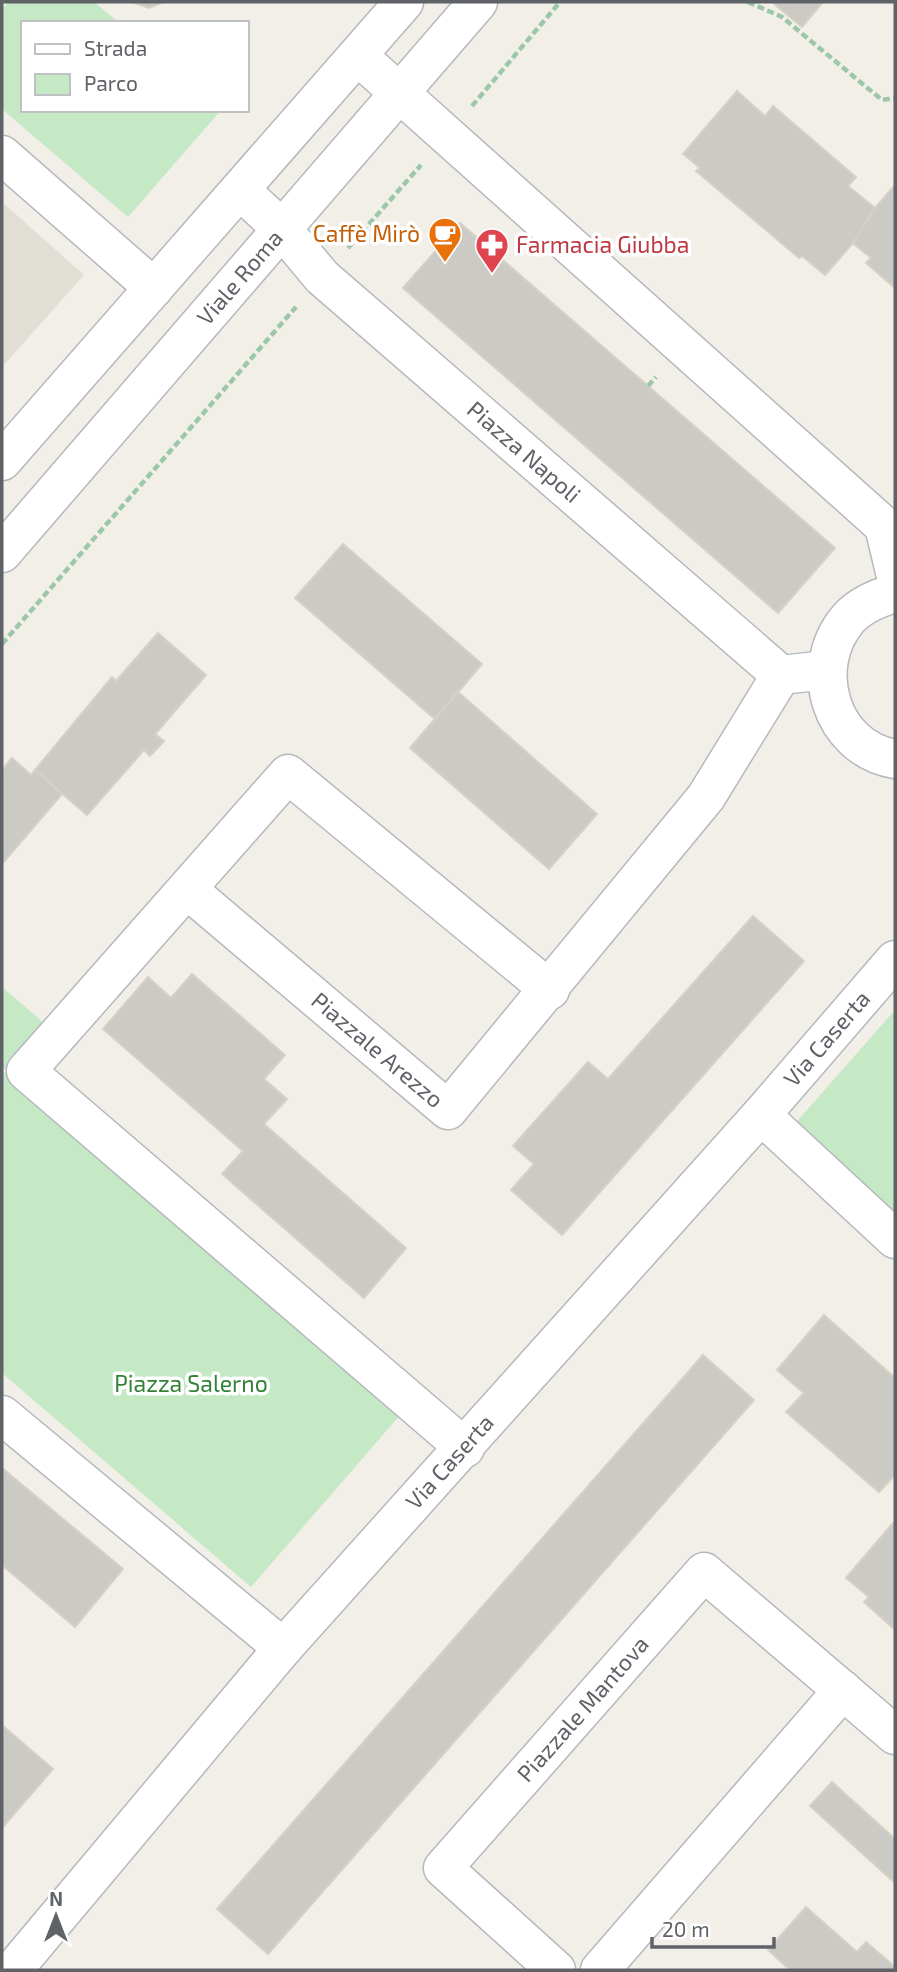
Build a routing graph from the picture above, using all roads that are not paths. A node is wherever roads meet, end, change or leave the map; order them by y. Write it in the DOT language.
graph roads {
  1 [pos="404,2"];
  2 [pos="478,2"];
  3 [pos="358,56"];
  4 [pos="399,93"];
  5 [pos="2,155"];
  6 [pos="240,190"];
  7 [pos="282,229"];
  8 [pos="154,288"];
  9 [pos="7,448"];
  10 [pos="2,553"];
  11 [pos="895,572"];
  12 [pos="895,593"];
  13 [pos="826,670"];
  14 [pos="781,675"];
  15 [pos="895,759"];
  16 [pos="188,890"];
  17 [pos="895,960"];
  18 [pos="550,990"];
  19 [pos="761,1115"];
  20 [pos="895,1239"];
  21 [pos="2,1415"];
  22 [pos="465,1447"];
  23 [pos="283,1648"];
  24 [pos="843,1690"];
  25 [pos="895,1735"];
  26 [pos="13,1970"];
  27 [pos="556,1970"];
  28 [pos="600,1970"];
  1 -- 3 [label="street"];
  2 -- 4 [label="street, Viale Roma"];
  3 -- 4 [label="street"];
  3 -- 6 [label="street"];
  4 -- 7 [label="street, Viale Roma"];
  4 -- 11 [label="street"];
  5 -- 8 [label="street"];
  6 -- 7 [label="street, Piazza Napoli"];
  6 -- 8 [label="street"];
  7 -- 10 [label="street, Viale Roma"];
  7 -- 14 [label="street, Piazza Napoli"];
  8 -- 9 [label="street"];
  12 -- 13 [label="street"];
  13 -- 14 [label="street"];
  13 -- 15 [label="street"];
  14 -- 18 [label="street, Piazzale Arezzo"];
  16 -- 18 [label="street"];
  16 -- 18 [label="street, Piazzale Arezzo"];
  16 -- 22 [label="street"];
  17 -- 19 [label="street, Via Caserta"];
  19 -- 20 [label="street"];
  19 -- 22 [label="street, Via Caserta"];
  21 -- 23 [label="street"];
  22 -- 23 [label="street, Via Caserta"];
  23 -- 26 [label="street, Via Caserta"];
  24 -- 25 [label="street, Piazzale Mantova"];
  24 -- 27 [label="street, Piazzale Mantova"];
  24 -- 28 [label="street"];
}
